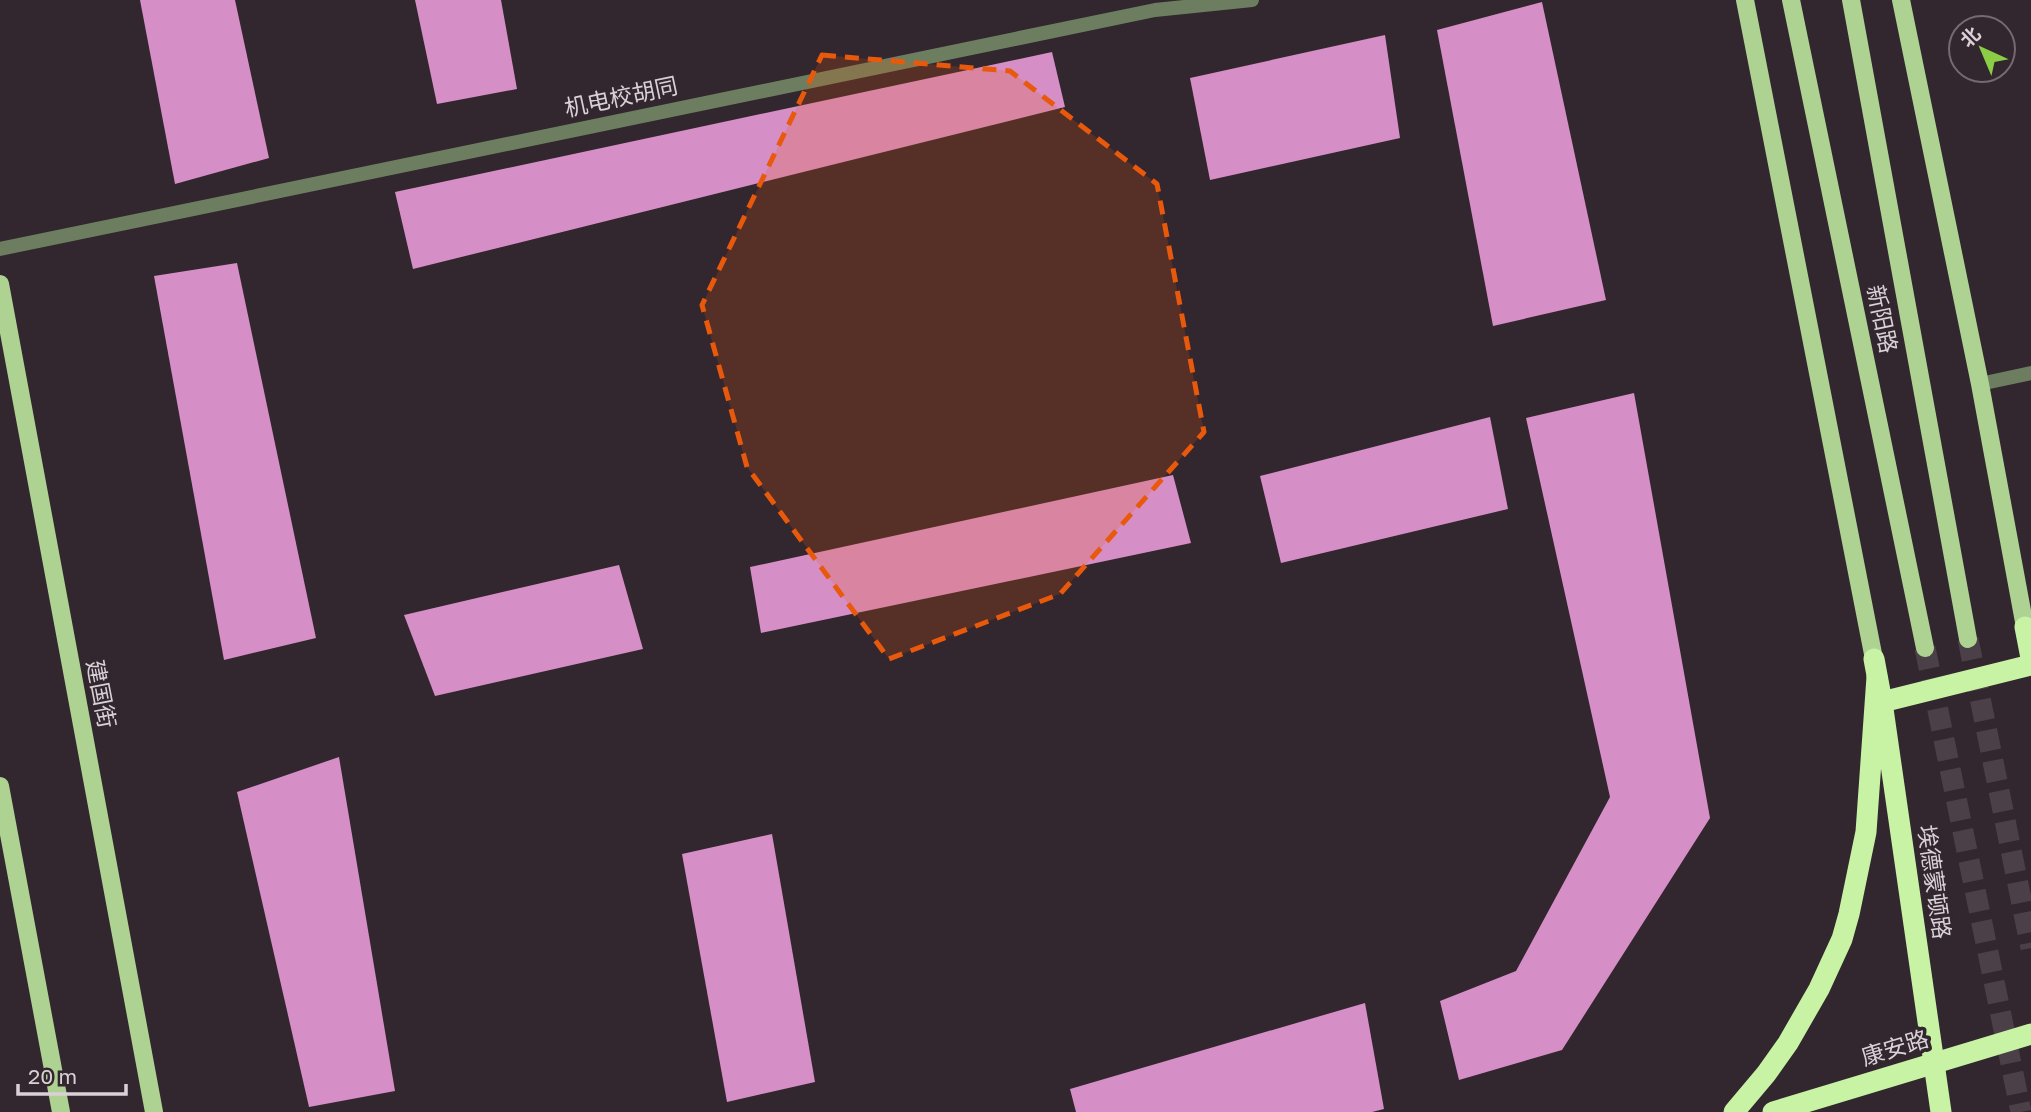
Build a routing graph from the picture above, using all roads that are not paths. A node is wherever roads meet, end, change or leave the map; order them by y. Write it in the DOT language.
graph roads {
  1 [pos="1252,0"];
  2 [pos="1745,0"];
  3 [pos="1791,0"];
  4 [pos="1852,0"];
  5 [pos="1901,0"];
  6 [pos="0,249"];
  7 [pos="0,284"];
  8 [pos="2031,373"];
  9 [pos="1980,384"];
  10 [pos="2025,627"];
  11 [pos="1968,639"];
  12 [pos="1925,648"];
  13 [pos="2031,657"];
  14 [pos="2031,665"];
  15 [pos="1876,668"];
  16 [pos="1882,702"];
  17 [pos="0,786"];
  18 [pos="2031,1034"];
  19 [pos="1933,1065"];
  20 [pos="61,1112"];
  21 [pos="154,1112"];
  22 [pos="1734,1112"];
  23 [pos="1773,1112"];
  24 [pos="1941,1112"];
  1 -- 6 [label="street, 机电校胡同"];
  2 -- 15 [label="main road"];
  3 -- 12 [label="main road, 新阳路"];
  4 -- 11 [label="main road, 新阳路"];
  5 -- 9 [label="main road"];
  7 -- 21 [label="main road, 建国街"];
  8 -- 9 [label="street"];
  9 -- 10 [label="main road"];
  10 -- 13 [label="highway"];
  14 -- 16 [label="highway"];
  15 -- 16 [label="highway, 埃德蒙顿路"];
  15 -- 22 [label="highway"];
  16 -- 19 [label="highway, 埃德蒙顿路"];
  17 -- 20 [label="main road"];
  18 -- 19 [label="highway, 康安路"];
  19 -- 23 [label="highway, 康安路"];
  19 -- 24 [label="highway, 埃德蒙顿路"];
}
